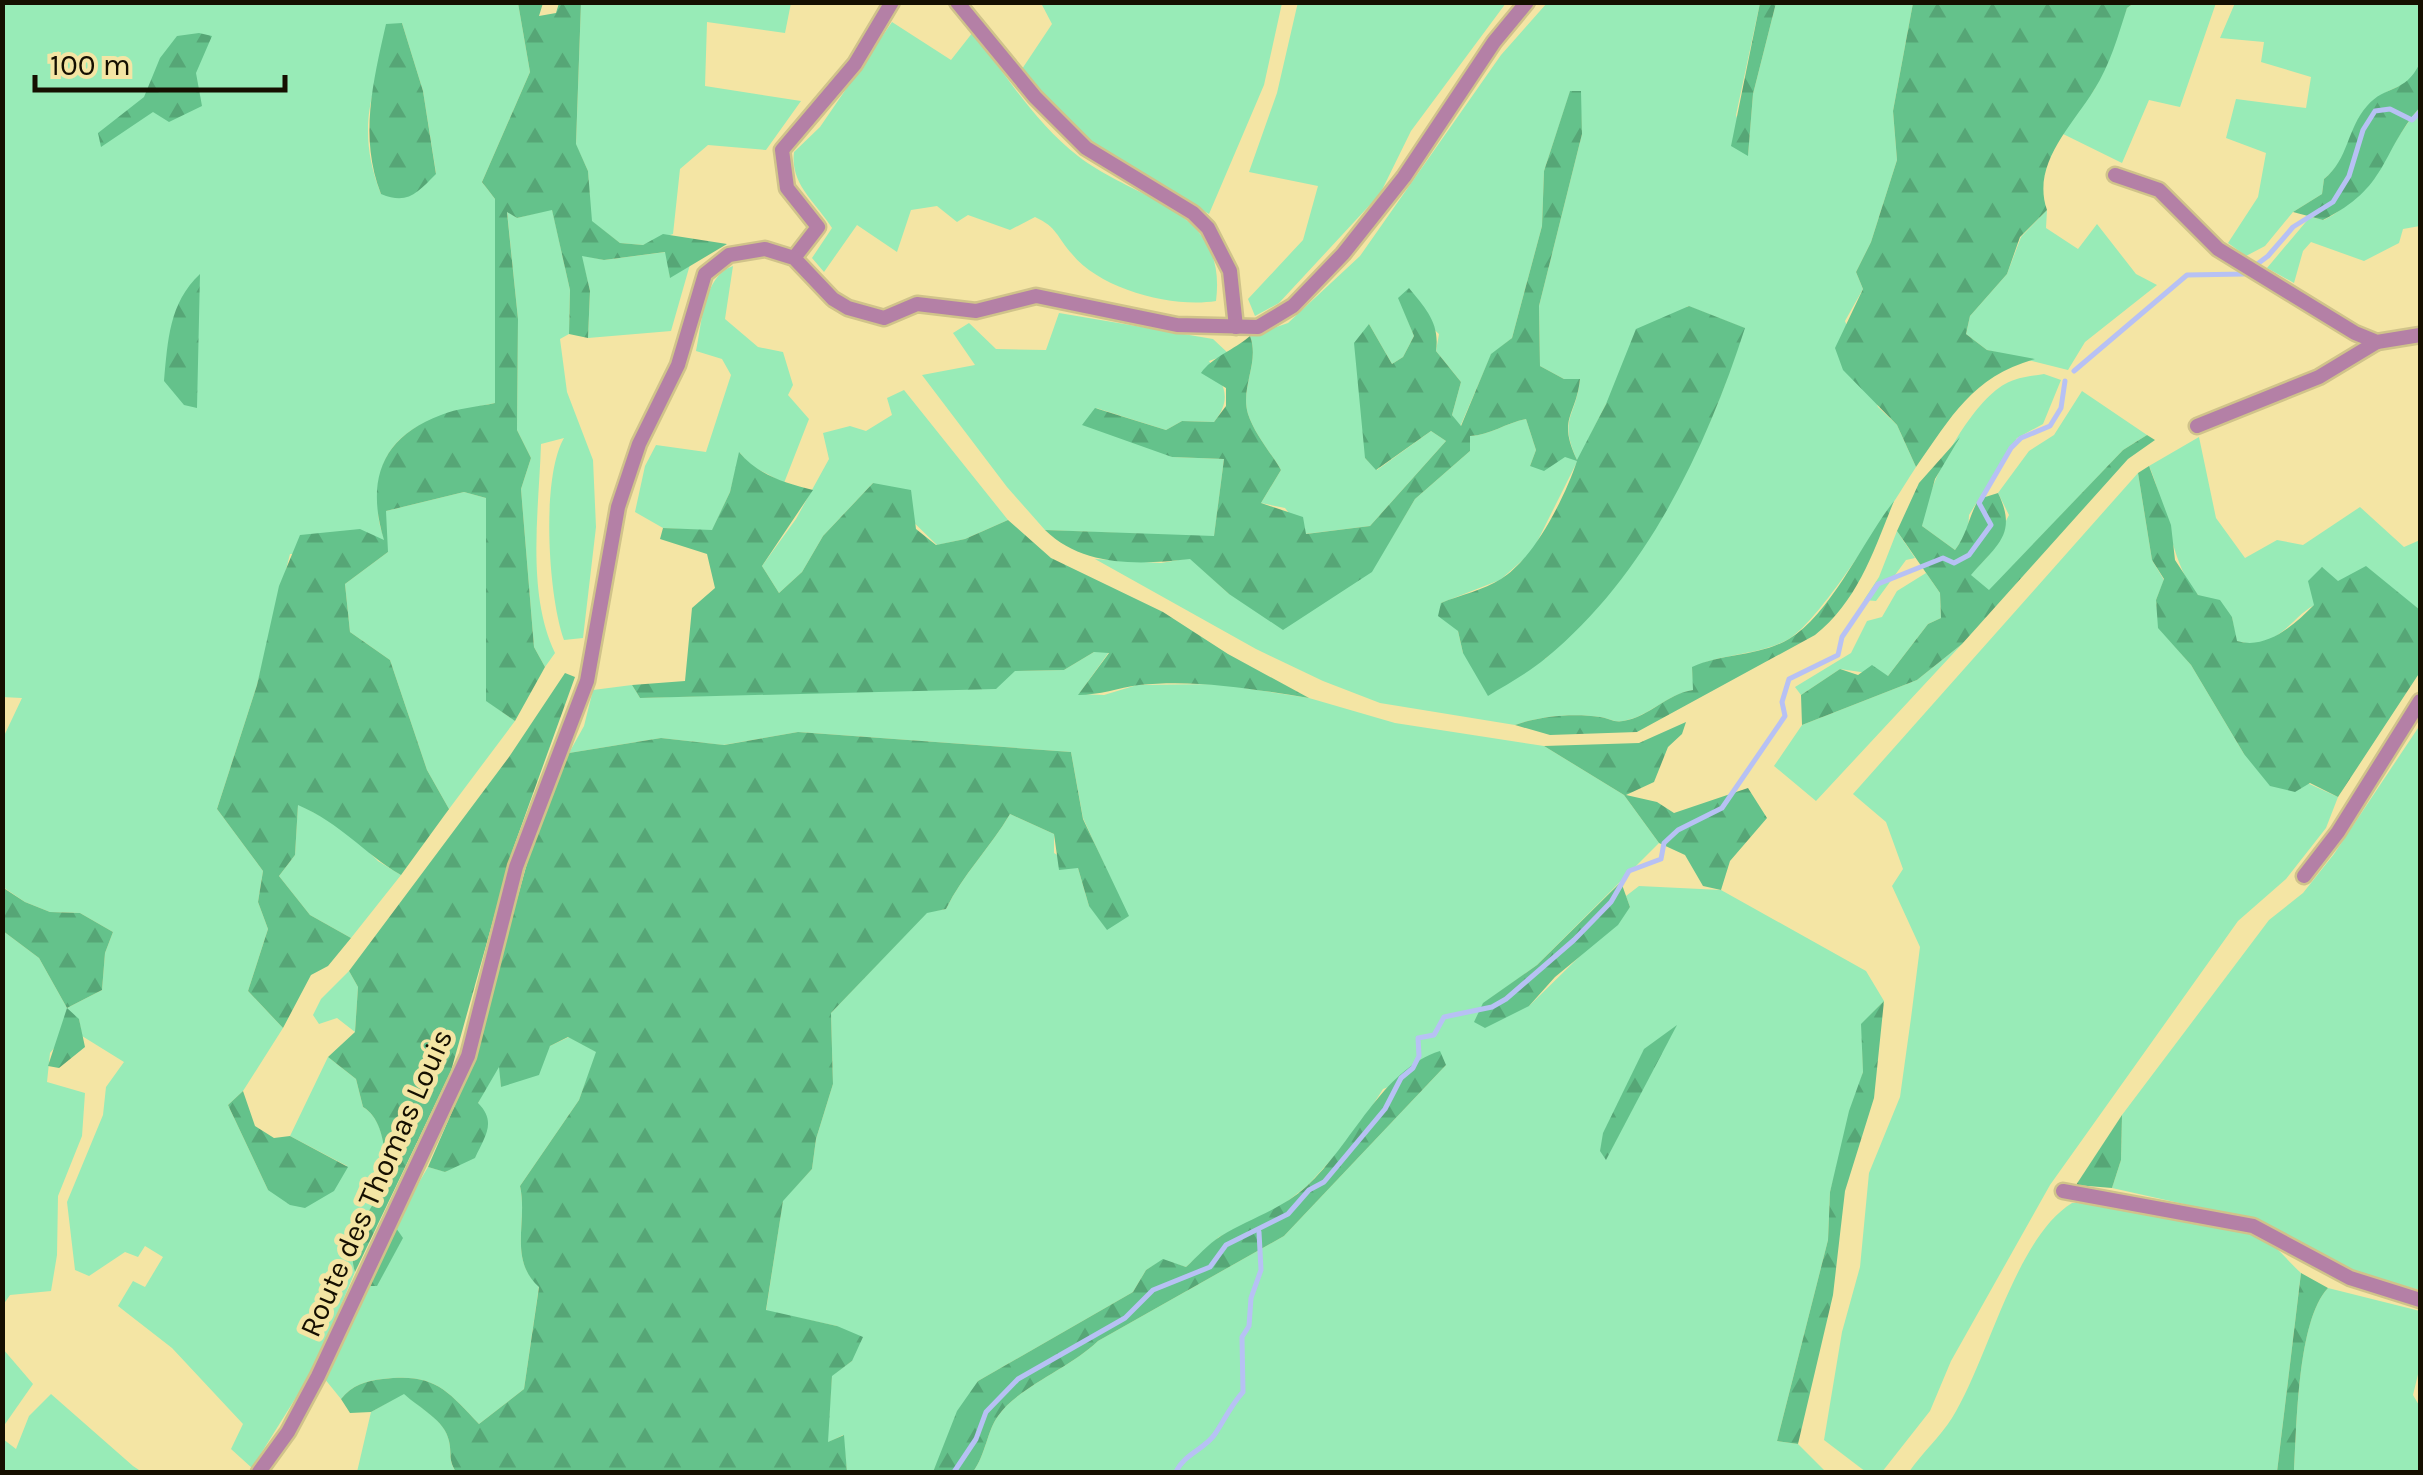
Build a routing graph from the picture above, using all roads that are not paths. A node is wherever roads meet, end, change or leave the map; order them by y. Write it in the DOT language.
graph roads {
  1 [pos="892,2"];
  2 [pos="958,2"];
  3 [pos="1527,2"];
  4 [pos="2116,175"];
  5 [pos="794,258"];
  6 [pos="1236,327"];
  7 [pos="2420,335"];
  8 [pos="2378,342"];
  9 [pos="2197,426"];
  10 [pos="2420,701"];
  11 [pos="2304,876"];
  12 [pos="2063,1191"];
  13 [pos="2420,1300"];
  14 [pos="260,1472"];
  1 -- 5 [label="street"];
  2 -- 6 [label="street"];
  3 -- 6 [label="street"];
  4 -- 8 [label="street"];
  5 -- 6 [label="street"];
  5 -- 14 [label="street, Route des Thomas Louis"];
  7 -- 8 [label="street"];
  8 -- 9 [label="street"];
  10 -- 11 [label="street"];
  12 -- 13 [label="street"];
}
